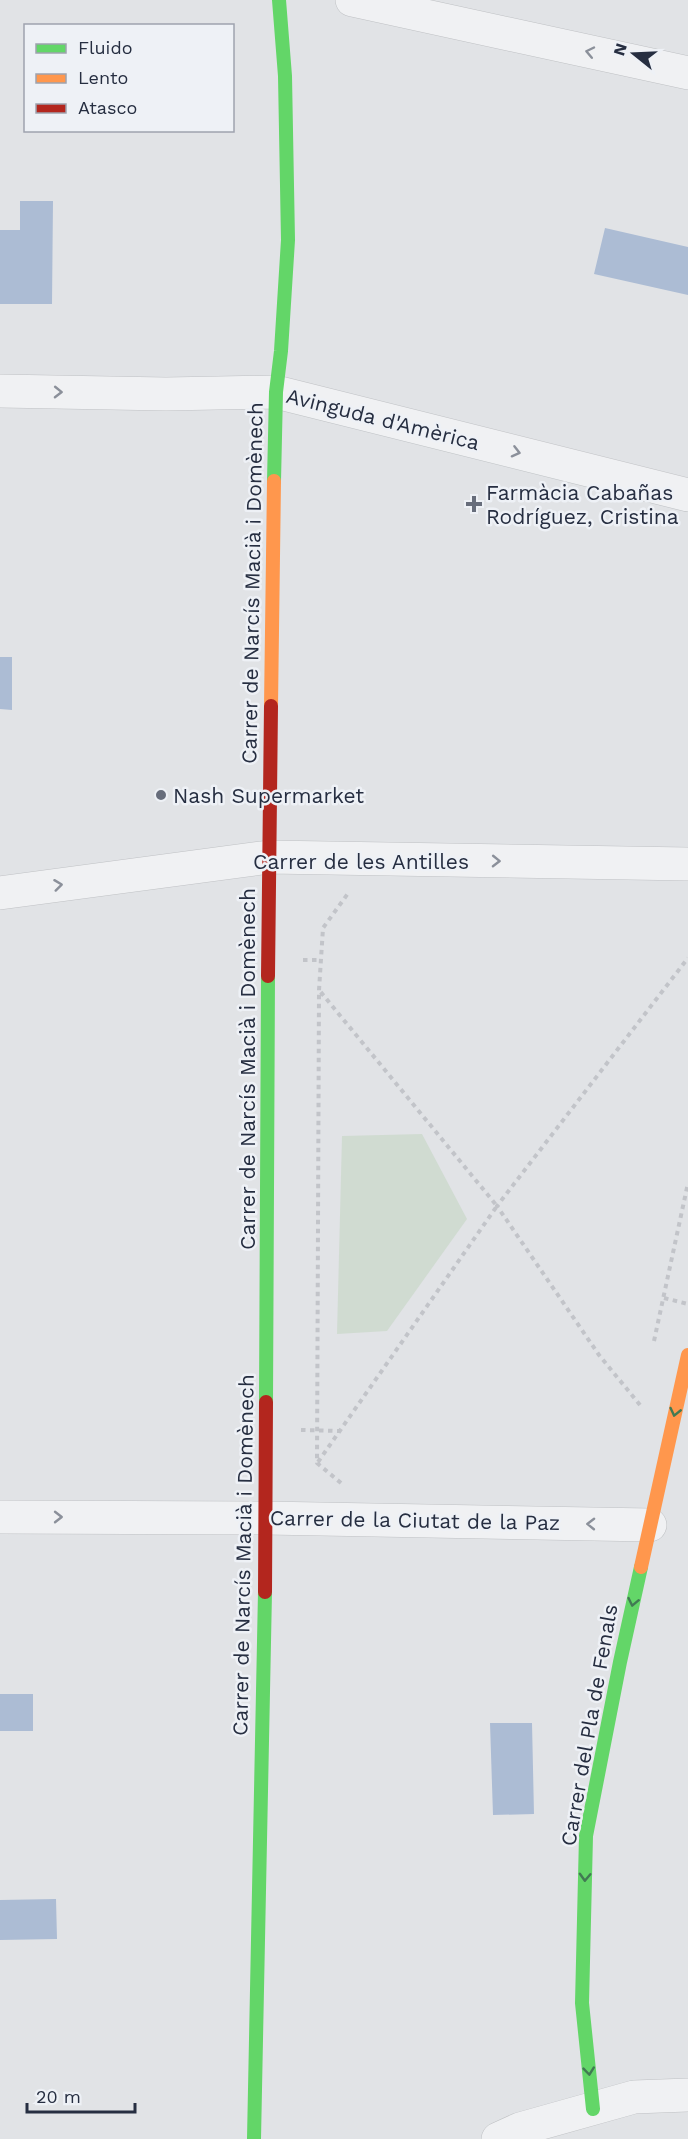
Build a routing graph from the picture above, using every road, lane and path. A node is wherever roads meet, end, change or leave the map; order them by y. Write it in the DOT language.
graph roads {
  1 [pos="279,0"];
  2 [pos="352,0"];
  3 [pos="688,73"];
  4 [pos="0,391"];
  5 [pos="276,392"];
  6 [pos="688,495"];
  7 [pos="269,857"];
  8 [pos="688,864"];
  9 [pos="351,890"];
  10 [pos="0,892"];
  11 [pos="688,958"];
  12 [pos="319,990"];
  13 [pos="688,1183"];
  14 [pos="497,1206"];
  15 [pos="664,1298"];
  16 [pos="688,1304"];
  17 [pos="652,1352"];
  18 [pos="687,1362"];
  19 [pos="643,1395"];
  20 [pos="318,1463"];
  21 [pos="342,1484"];
  22 [pos="0,1517"];
  23 [pos="266,1518"];
  24 [pos="650,1525"];
  25 [pos="688,2095"];
  26 [pos="593,2109"];
  27 [pos="254,2139"];
  28 [pos="498,2139"];
  1 -- 5 [label="street, Carrer de Narcís Macià i Domènech"];
  3 -- 2 [label="street, one-way"];
  4 -- 5 [label="street, Avinguda d'Amèrica, one-way"];
  5 -- 6 [label="street, Avinguda d'Amèrica, one-way"];
  5 -- 7 [label="street, Carrer de Narcís Macià i Domènech"];
  7 -- 8 [label="street, Carrer de les Antilles, one-way"];
  10 -- 7 [label="street, Carrer de les Antilles, one-way"];
  7 -- 23 [label="street, Carrer de Narcís Macià i Domènech"];
  9 -- 12 [label="path"];
  11 -- 14 [label="path"];
  12 -- 14 [label="path"];
  12 -- 20 [label="path"];
  13 -- 15 [label="path"];
  14 -- 19 [label="path"];
  14 -- 20 [label="path"];
  15 -- 16 [label="path"];
  15 -- 17 [label="path"];
  18 -- 24 [label="street, Carrer del Pla de Fenals, one-way"];
  20 -- 21 [label="path"];
  22 -- 23 [label="street, Carrer de la Ciutat de la Paz, one-way"];
  24 -- 23 [label="street, Carrer de la Ciutat de la Paz, one-way"];
  23 -- 27 [label="street, Carrer de Narcís Macià i Domènech"];
  24 -- 26 [label="street, Carrer del Pla de Fenals, one-way"];
  25 -- 26 [label="street"];
  26 -- 28 [label="street"];
}
